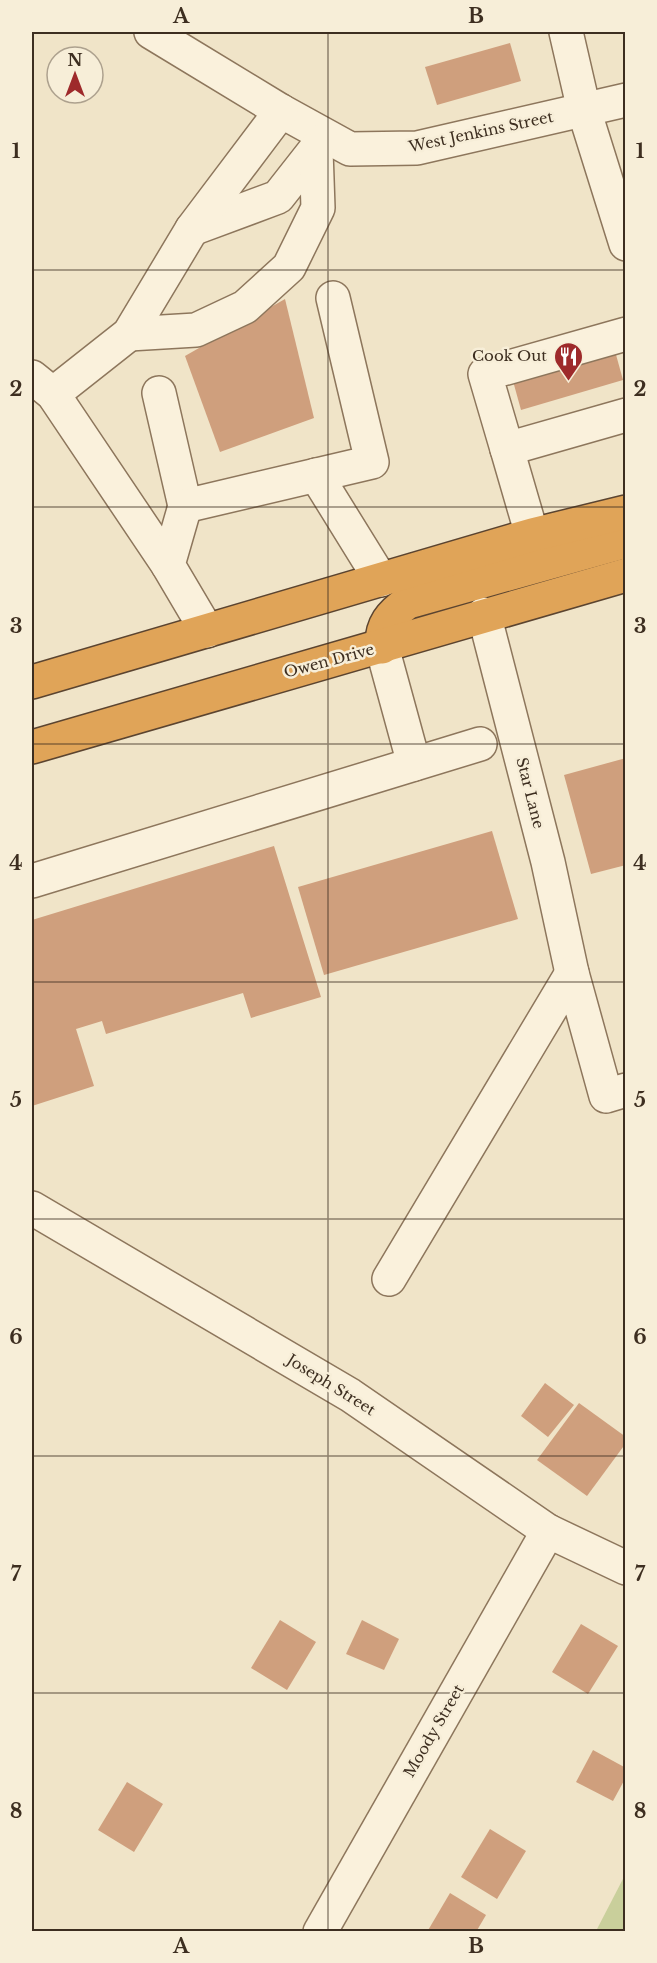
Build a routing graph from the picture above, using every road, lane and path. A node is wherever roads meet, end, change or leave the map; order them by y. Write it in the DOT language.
graph roads {
  1 [pos="151,32"];
  2 [pos="566,32"];
  3 [pos="626,100"];
  4 [pos="584,110"];
  5 [pos="281,111"];
  6 [pos="321,142"];
  7 [pos="192,229"];
  8 [pos="626,244"];
  9 [pos="333,298"];
  10 [pos="129,334"];
  11 [pos="626,334"];
  12 [pos="42,386"];
  13 [pos="159,393"];
  14 [pos="626,415"];
  15 [pos="507,449"];
  16 [pos="316,475"];
  17 [pos="185,506"];
  18 [pos="626,512"];
  19 [pos="532,535"];
  20 [pos="626,541"];
  21 [pos="168,565"];
  22 [pos="626,575"];
  23 [pos="381,580"];
  24 [pos="484,614"];
  25 [pos="207,631"];
  26 [pos="382,646"];
  27 [pos="32,682"];
  28 [pos="480,744"];
  29 [pos="32,747"];
  30 [pos="414,764"];
  31 [pos="32,881"];
  32 [pos="572,973"];
  33 [pos="626,1090"];
  34 [pos="32,1208"];
  35 [pos="389,1279"];
  36 [pos="548,1531"];
  37 [pos="626,1568"];
  38 [pos="320,1932"];
  1 -- 5 [label="street, West Jenkins Street"];
  2 -- 4 [label="street"];
  3 -- 4 [label="street, West Jenkins Street"];
  4 -- 6 [label="street, West Jenkins Street"];
  4 -- 8 [label="street"];
  5 -- 6 [label="street, West Jenkins Street"];
  5 -- 7 [label="street"];
  6 -- 7 [label="street"];
  6 -- 10 [label="street"];
  7 -- 10 [label="street"];
  9 -- 16 [label="street"];
  10 -- 12 [label="street"];
  11 -- 15 [label="street"];
  12 -- 21 [label="street"];
  13 -- 17 [label="street"];
  14 -- 15 [label="street"];
  15 -- 19 [label="street"];
  16 -- 17 [label="street"];
  16 -- 23 [label="street"];
  17 -- 21 [label="street"];
  18 -- 19 [label="highway"];
  19 -- 23 [label="highway"];
  20 -- 26 [label="highway"];
  21 -- 25 [label="street"];
  22 -- 24 [label="highway, Owen Drive"];
  23 -- 25 [label="highway"];
  24 -- 26 [label="highway, Owen Drive"];
  24 -- 32 [label="street, Star Lane"];
  25 -- 27 [label="highway"];
  26 -- 29 [label="highway, Owen Drive"];
  26 -- 30 [label="street"];
  28 -- 30 [label="street"];
  30 -- 31 [label="street"];
  32 -- 33 [label="street, Star Lane"];
  32 -- 35 [label="street"];
  34 -- 36 [label="street, Joseph Street"];
  36 -- 37 [label="street, Joseph Street"];
  36 -- 38 [label="street, Moody Street"];
}
